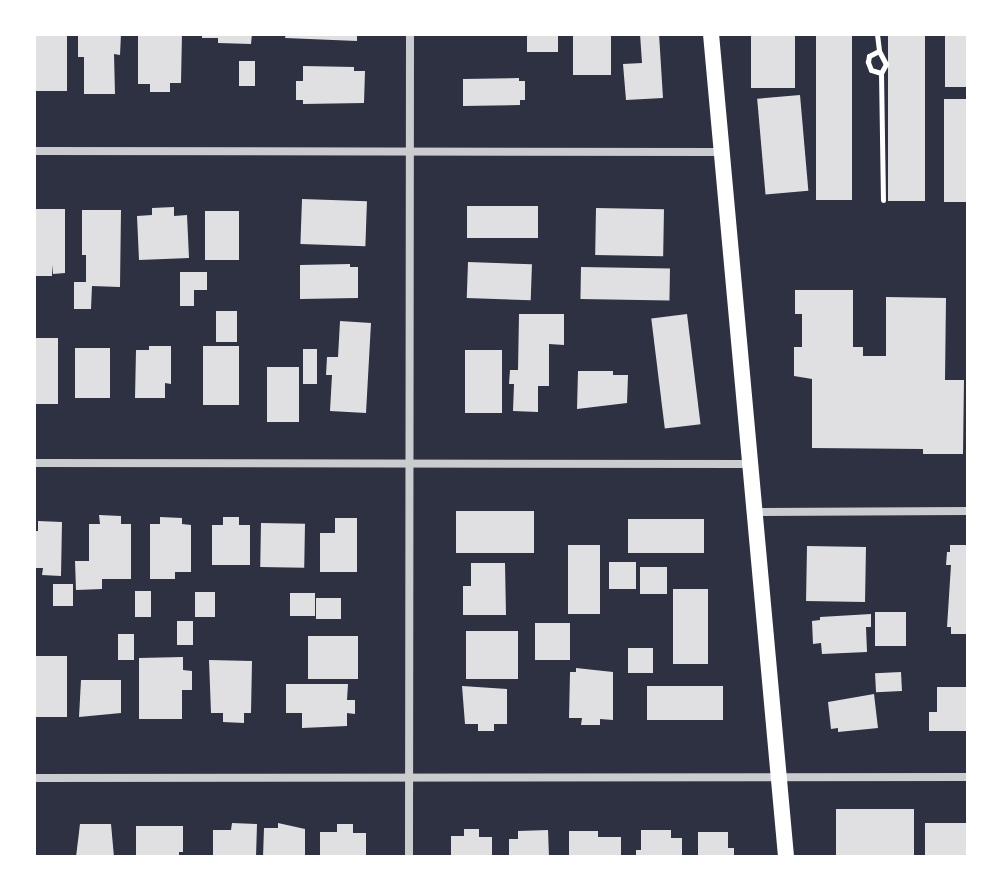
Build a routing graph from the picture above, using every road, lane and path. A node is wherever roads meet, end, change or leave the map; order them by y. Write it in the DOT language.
graph roads {
  1 [pos="410,34"];
  2 [pos="711,34"];
  3 [pos="877,34"];
  4 [pos="879,51"];
  5 [pos="881,73"];
  6 [pos="34,151"];
  7 [pos="722,152"];
  8 [pos="410,153"];
  9 [pos="883,200"];
  10 [pos="34,463"];
  11 [pos="750,464"];
  12 [pos="409,465"];
  13 [pos="968,511"];
  14 [pos="755,512"];
  15 [pos="968,777"];
  16 [pos="34,778"];
  17 [pos="409,778"];
  18 [pos="779,778"];
  19 [pos="409,857"];
  20 [pos="786,857"];
  1 -- 8 [label="street"];
  2 -- 7 [label="main road"];
  3 -- 4 [label="path"];
  4 -- 5 [label="path"];
  4 -- 5 [label="path"];
  5 -- 9 [label="path"];
  6 -- 8 [label="street"];
  7 -- 8 [label="street"];
  7 -- 11 [label="main road"];
  8 -- 12 [label="street"];
  10 -- 12 [label="street"];
  11 -- 12 [label="street"];
  11 -- 14 [label="main road"];
  12 -- 17 [label="street"];
  13 -- 14 [label="street"];
  14 -- 18 [label="main road"];
  15 -- 18 [label="street"];
  16 -- 17 [label="street"];
  17 -- 18 [label="street"];
  17 -- 19 [label="street"];
  18 -- 20 [label="main road"];
}
